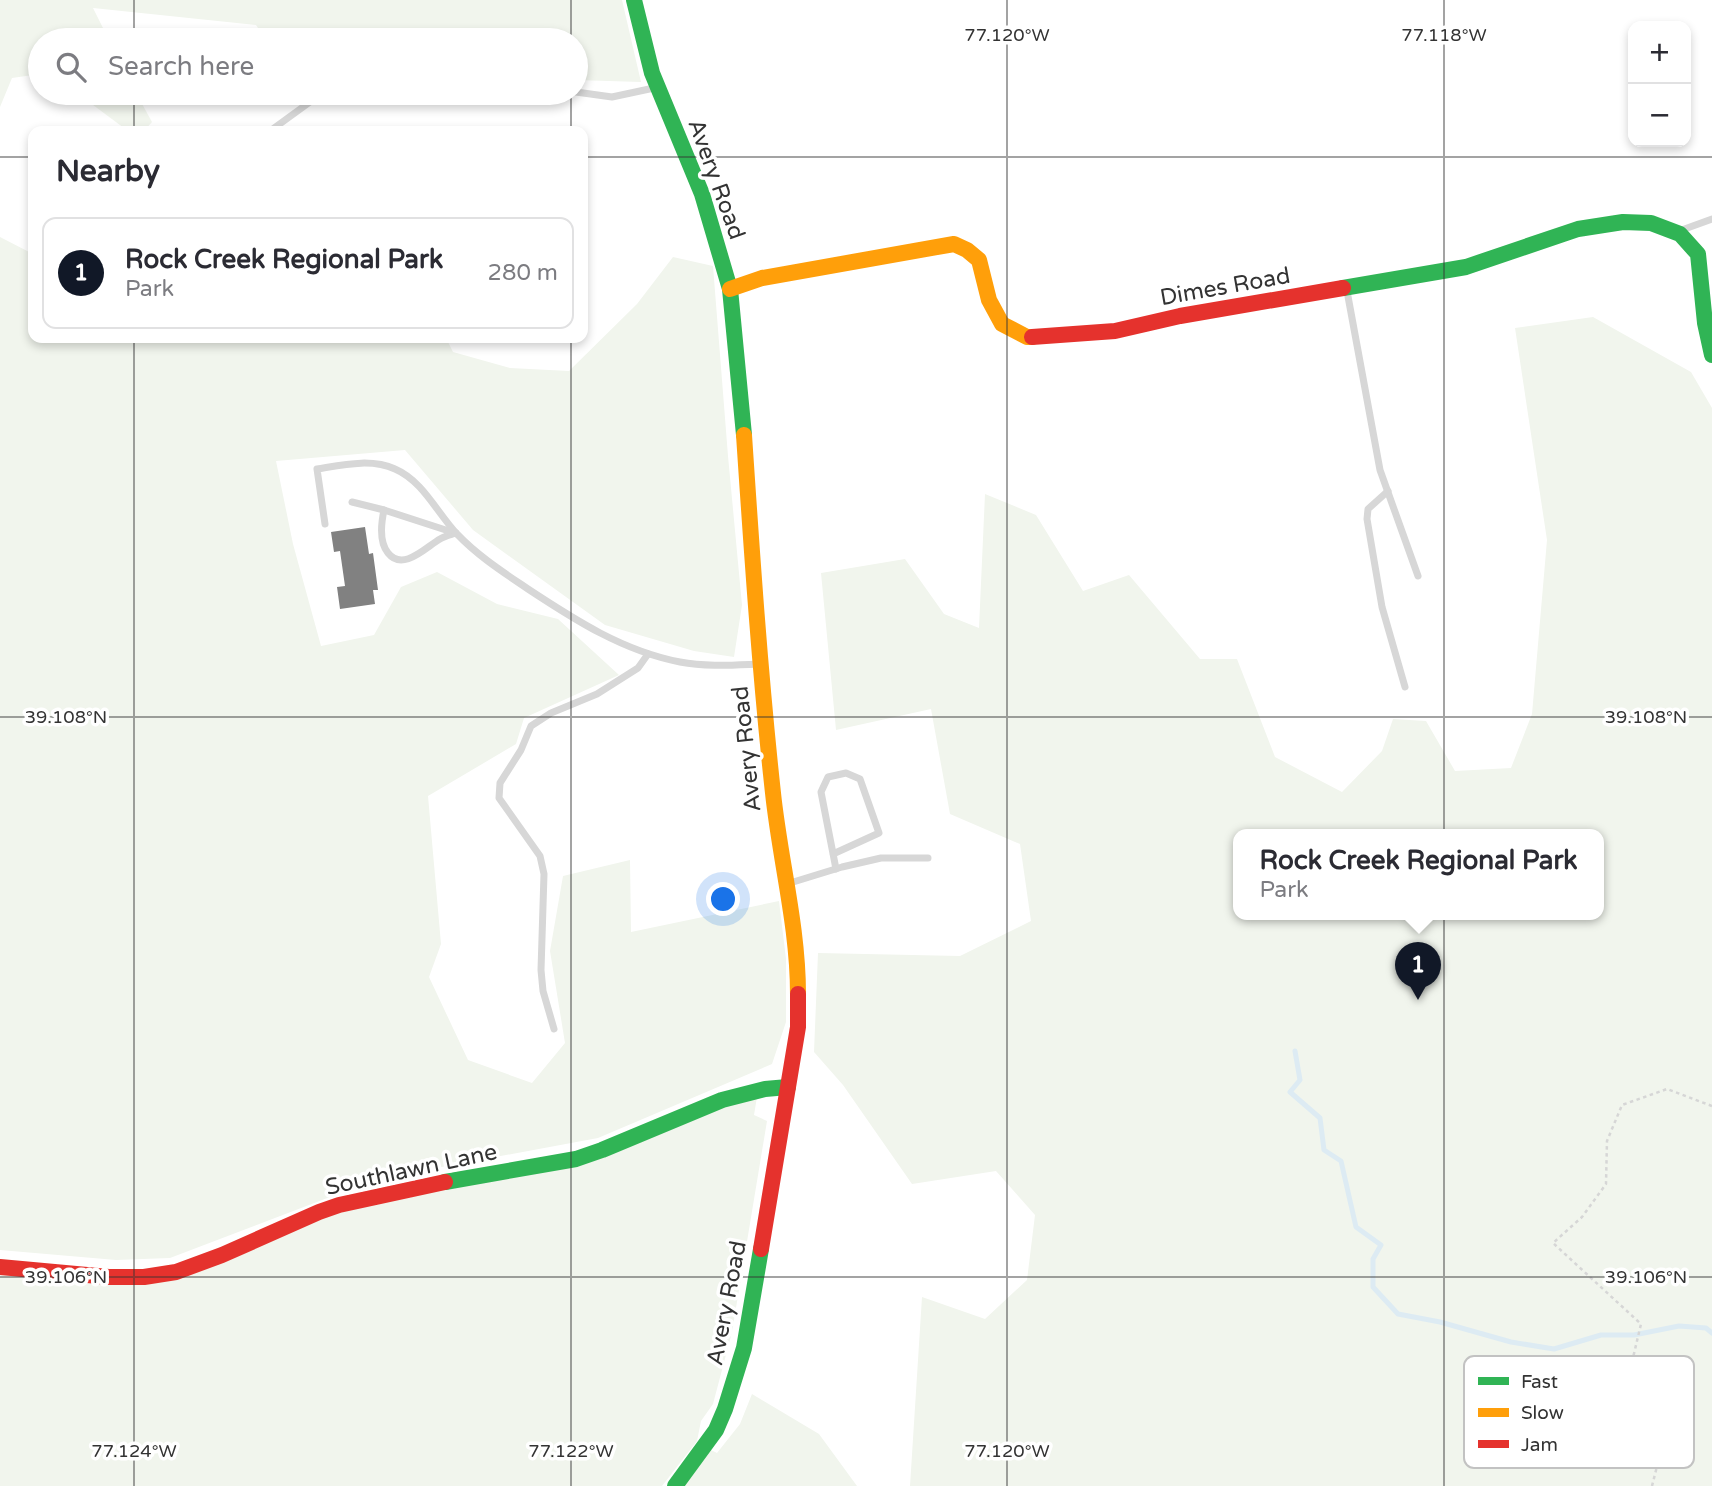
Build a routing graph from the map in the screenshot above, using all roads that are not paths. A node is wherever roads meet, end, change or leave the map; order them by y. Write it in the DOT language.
graph roads {
  1 [pos="634,0"];
  2 [pos="658,87"];
  3 [pos="588,94"];
  4 [pos="306,105"];
  5 [pos="277,126"];
  6 [pos="1712,219"];
  7 [pos="1675,232"];
  8 [pos="1346,287"];
  9 [pos="730,289"];
  10 [pos="1712,355"];
  11 [pos="1388,491"];
  12 [pos="352,502"];
  13 [pos="384,510"];
  14 [pos="325,524"];
  15 [pos="456,533"];
  16 [pos="1418,576"];
  17 [pos="648,654"];
  18 [pos="760,664"];
  19 [pos="1405,687"];
  20 [pos="833,854"];
  21 [pos="928,858"];
  22 [pos="836,869"];
  23 [pos="786,884"];
  24 [pos="554,1029"];
  25 [pos="788,1087"];
  26 [pos="0,1267"];
  27 [pos="674,1486"];
  1 -- 2 [label="street, Avery Road"];
  2 -- 3 [label="lane"];
  2 -- 9 [label="street, Avery Road"];
  4 -- 5 [label="lane"];
  6 -- 7 [label="lane"];
  7 -- 8 [label="street, Dimes Road"];
  7 -- 10 [label="street"];
  8 -- 9 [label="street, Dimes Road"];
  8 -- 11 [label="lane"];
  9 -- 18 [label="street, Avery Road"];
  11 -- 16 [label="lane"];
  11 -- 19 [label="lane"];
  12 -- 13 [label="lane"];
  13 -- 15 [label="lane"];
  13 -- 15 [label="lane"];
  14 -- 15 [label="lane"];
  15 -- 17 [label="lane"];
  17 -- 18 [label="lane"];
  17 -- 24 [label="lane"];
  18 -- 23 [label="street, Avery Road"];
  20 -- 20 [label="lane"];
  20 -- 22 [label="lane"];
  21 -- 22 [label="lane"];
  22 -- 23 [label="lane"];
  23 -- 25 [label="street, Avery Road"];
  25 -- 26 [label="street, Southlawn Lane"];
  25 -- 27 [label="street, Avery Road"];
}
